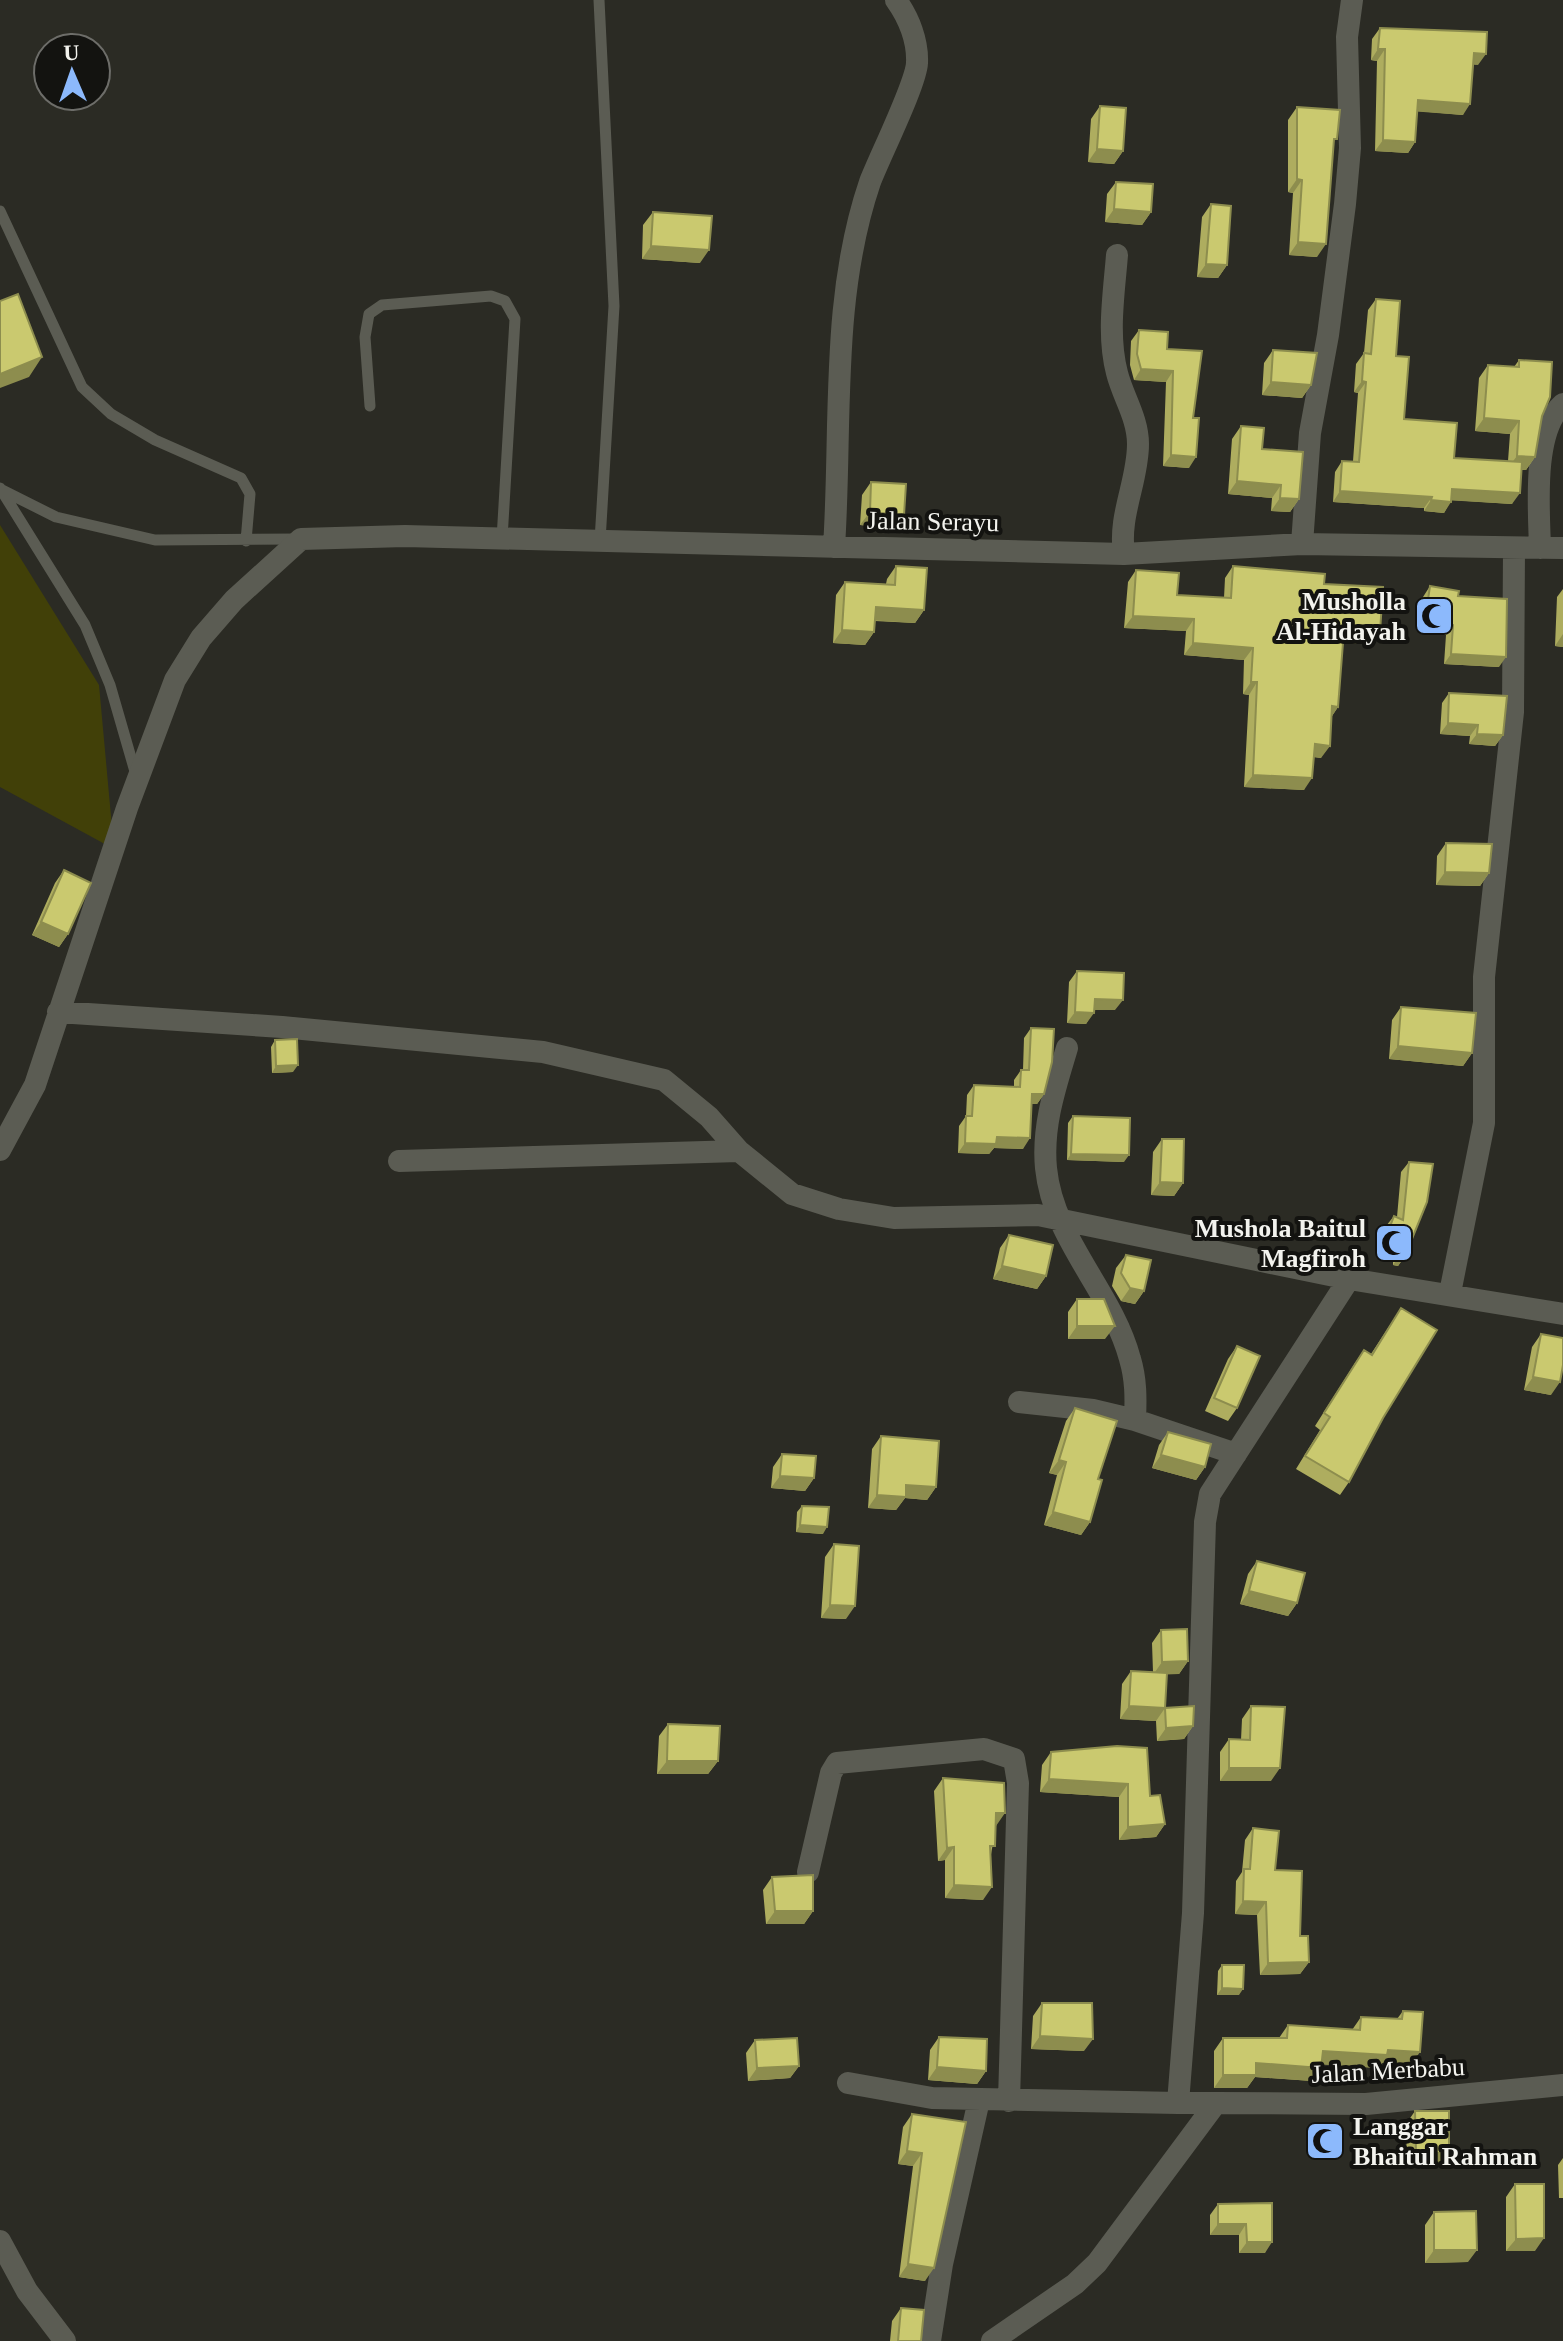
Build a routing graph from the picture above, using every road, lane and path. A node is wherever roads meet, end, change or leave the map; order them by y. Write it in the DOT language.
graph roads {
  1 [pos="599,0"];
  2 [pos="896,0"];
  3 [pos="1352,0"];
  4 [pos="0,211"];
  5 [pos="1117,255"];
  6 [pos="1563,404"];
  7 [pos="370,406"];
  8 [pos="1,489"];
  9 [pos="301,539"];
  10 [pos="502,539"];
  11 [pos="246,541"];
  12 [pos="600,541"];
  13 [pos="1302,544"];
  14 [pos="834,547"];
  15 [pos="1540,548"];
  16 [pos="1563,548"];
  17 [pos="1514,549"];
  18 [pos="1124,554"];
  19 [pos="138,782"];
  20 [pos="58,1012"];
  21 [pos="1067,1048"];
  22 [pos="0,1150"];
  23 [pos="739,1151"];
  24 [pos="399,1161"];
  25 [pos="1059,1218"];
  26 [pos="1349,1279"];
  27 [pos="1450,1293"];
  28 [pos="1563,1314"];
  29 [pos="1019,1402"];
  30 [pos="1135,1420"];
  31 [pos="1236,1454"];
  32 [pos="808,1872"];
  33 [pos="848,2083"];
  34 [pos="1563,2085"];
  35 [pos="979,2100"];
  36 [pos="1009,2101"];
  37 [pos="1178,2103"];
  38 [pos="1216,2103"];
  39 [pos="0,2241"];
  40 [pos="994,2340"];
  41 [pos="65,2341"];
  42 [pos="930,2341"];
  1 -- 12 [label="lane"];
  2 -- 14 [label="street"];
  3 -- 13 [label="street"];
  4 -- 11 [label="lane"];
  5 -- 18 [label="street"];
  6 -- 15 [label="street"];
  7 -- 10 [label="lane"];
  8 -- 11 [label="lane"];
  8 -- 19 [label="lane"];
  9 -- 10 [label="street, Jalan Serayu"];
  9 -- 11 [label="lane"];
  9 -- 19 [label="street"];
  10 -- 12 [label="street, Jalan Serayu"];
  12 -- 14 [label="street, Jalan Serayu"];
  13 -- 17 [label="street, Jalan Serayu"];
  13 -- 18 [label="street, Jalan Serayu"];
  14 -- 18 [label="street, Jalan Serayu"];
  15 -- 16 [label="street, Jalan Serayu"];
  15 -- 17 [label="street, Jalan Serayu"];
  17 -- 27 [label="street"];
  19 -- 20 [label="street"];
  20 -- 22 [label="street"];
  20 -- 23 [label="street"];
  21 -- 25 [label="street"];
  23 -- 24 [label="street"];
  23 -- 25 [label="street"];
  25 -- 26 [label="street"];
  25 -- 30 [label="street"];
  26 -- 27 [label="street"];
  26 -- 31 [label="street"];
  27 -- 28 [label="street"];
  29 -- 30 [label="street"];
  30 -- 31 [label="street"];
  31 -- 37 [label="street"];
  32 -- 36 [label="street"];
  33 -- 35 [label="street, Jalan Merbabu"];
  34 -- 38 [label="street, Jalan Merbabu"];
  35 -- 36 [label="street, Jalan Merbabu"];
  35 -- 42 [label="street"];
  36 -- 37 [label="street, Jalan Merbabu"];
  37 -- 38 [label="street, Jalan Merbabu"];
  38 -- 40 [label="street"];
  39 -- 41 [label="street"];
}
